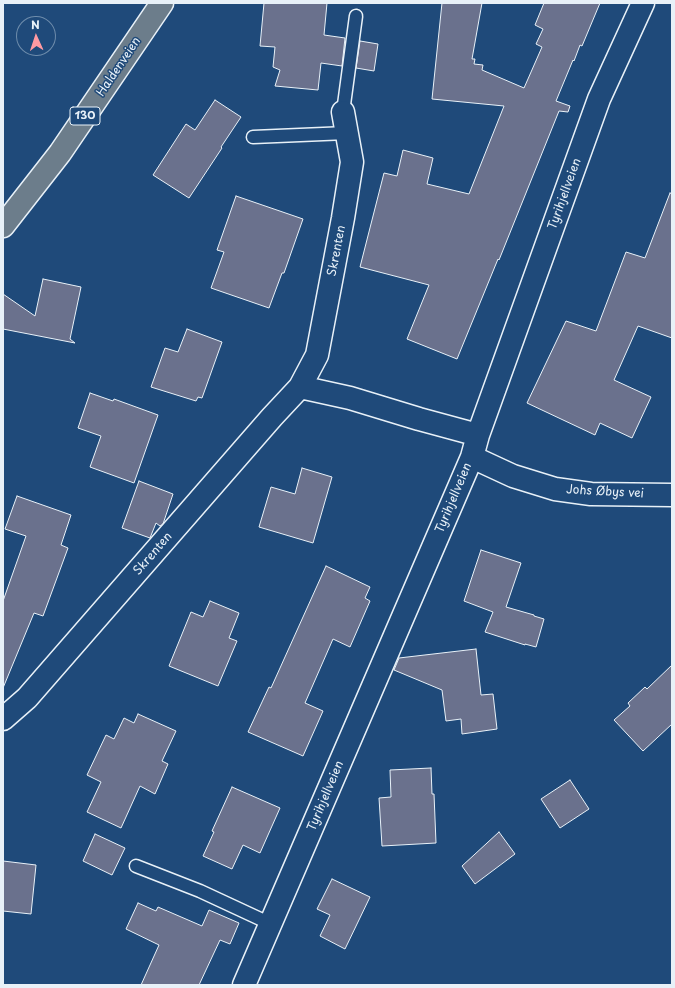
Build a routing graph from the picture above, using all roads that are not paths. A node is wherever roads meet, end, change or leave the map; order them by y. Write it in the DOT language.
graph roads {
  1 [pos="162,3"];
  2 [pos="643,3"];
  3 [pos="356,16"];
  4 [pos="345,122"];
  5 [pos="253,137"];
  6 [pos="3,226"];
  7 [pos="300,387"];
  8 [pos="478,435"];
  9 [pos="472,456"];
  10 [pos="672,495"];
  11 [pos="3,719"];
  12 [pos="136,866"];
  13 [pos="271,924"];
  14 [pos="244,985"];
  1 -- 6 [label="main road, Haldenveien / 130"];
  2 -- 8 [label="street, Tyrihjellveien"];
  3 -- 4 [label="lane"];
  4 -- 5 [label="lane"];
  4 -- 7 [label="street, Skrenten"];
  7 -- 8 [label="street"];
  7 -- 11 [label="street, Skrenten"];
  8 -- 9 [label="street, Tyrihjellveien"];
  9 -- 10 [label="street, Johs Øbys vei"];
  9 -- 13 [label="street, Tyrihjellveien"];
  12 -- 13 [label="lane"];
  13 -- 14 [label="street, Tyrihjellveien"];
}
